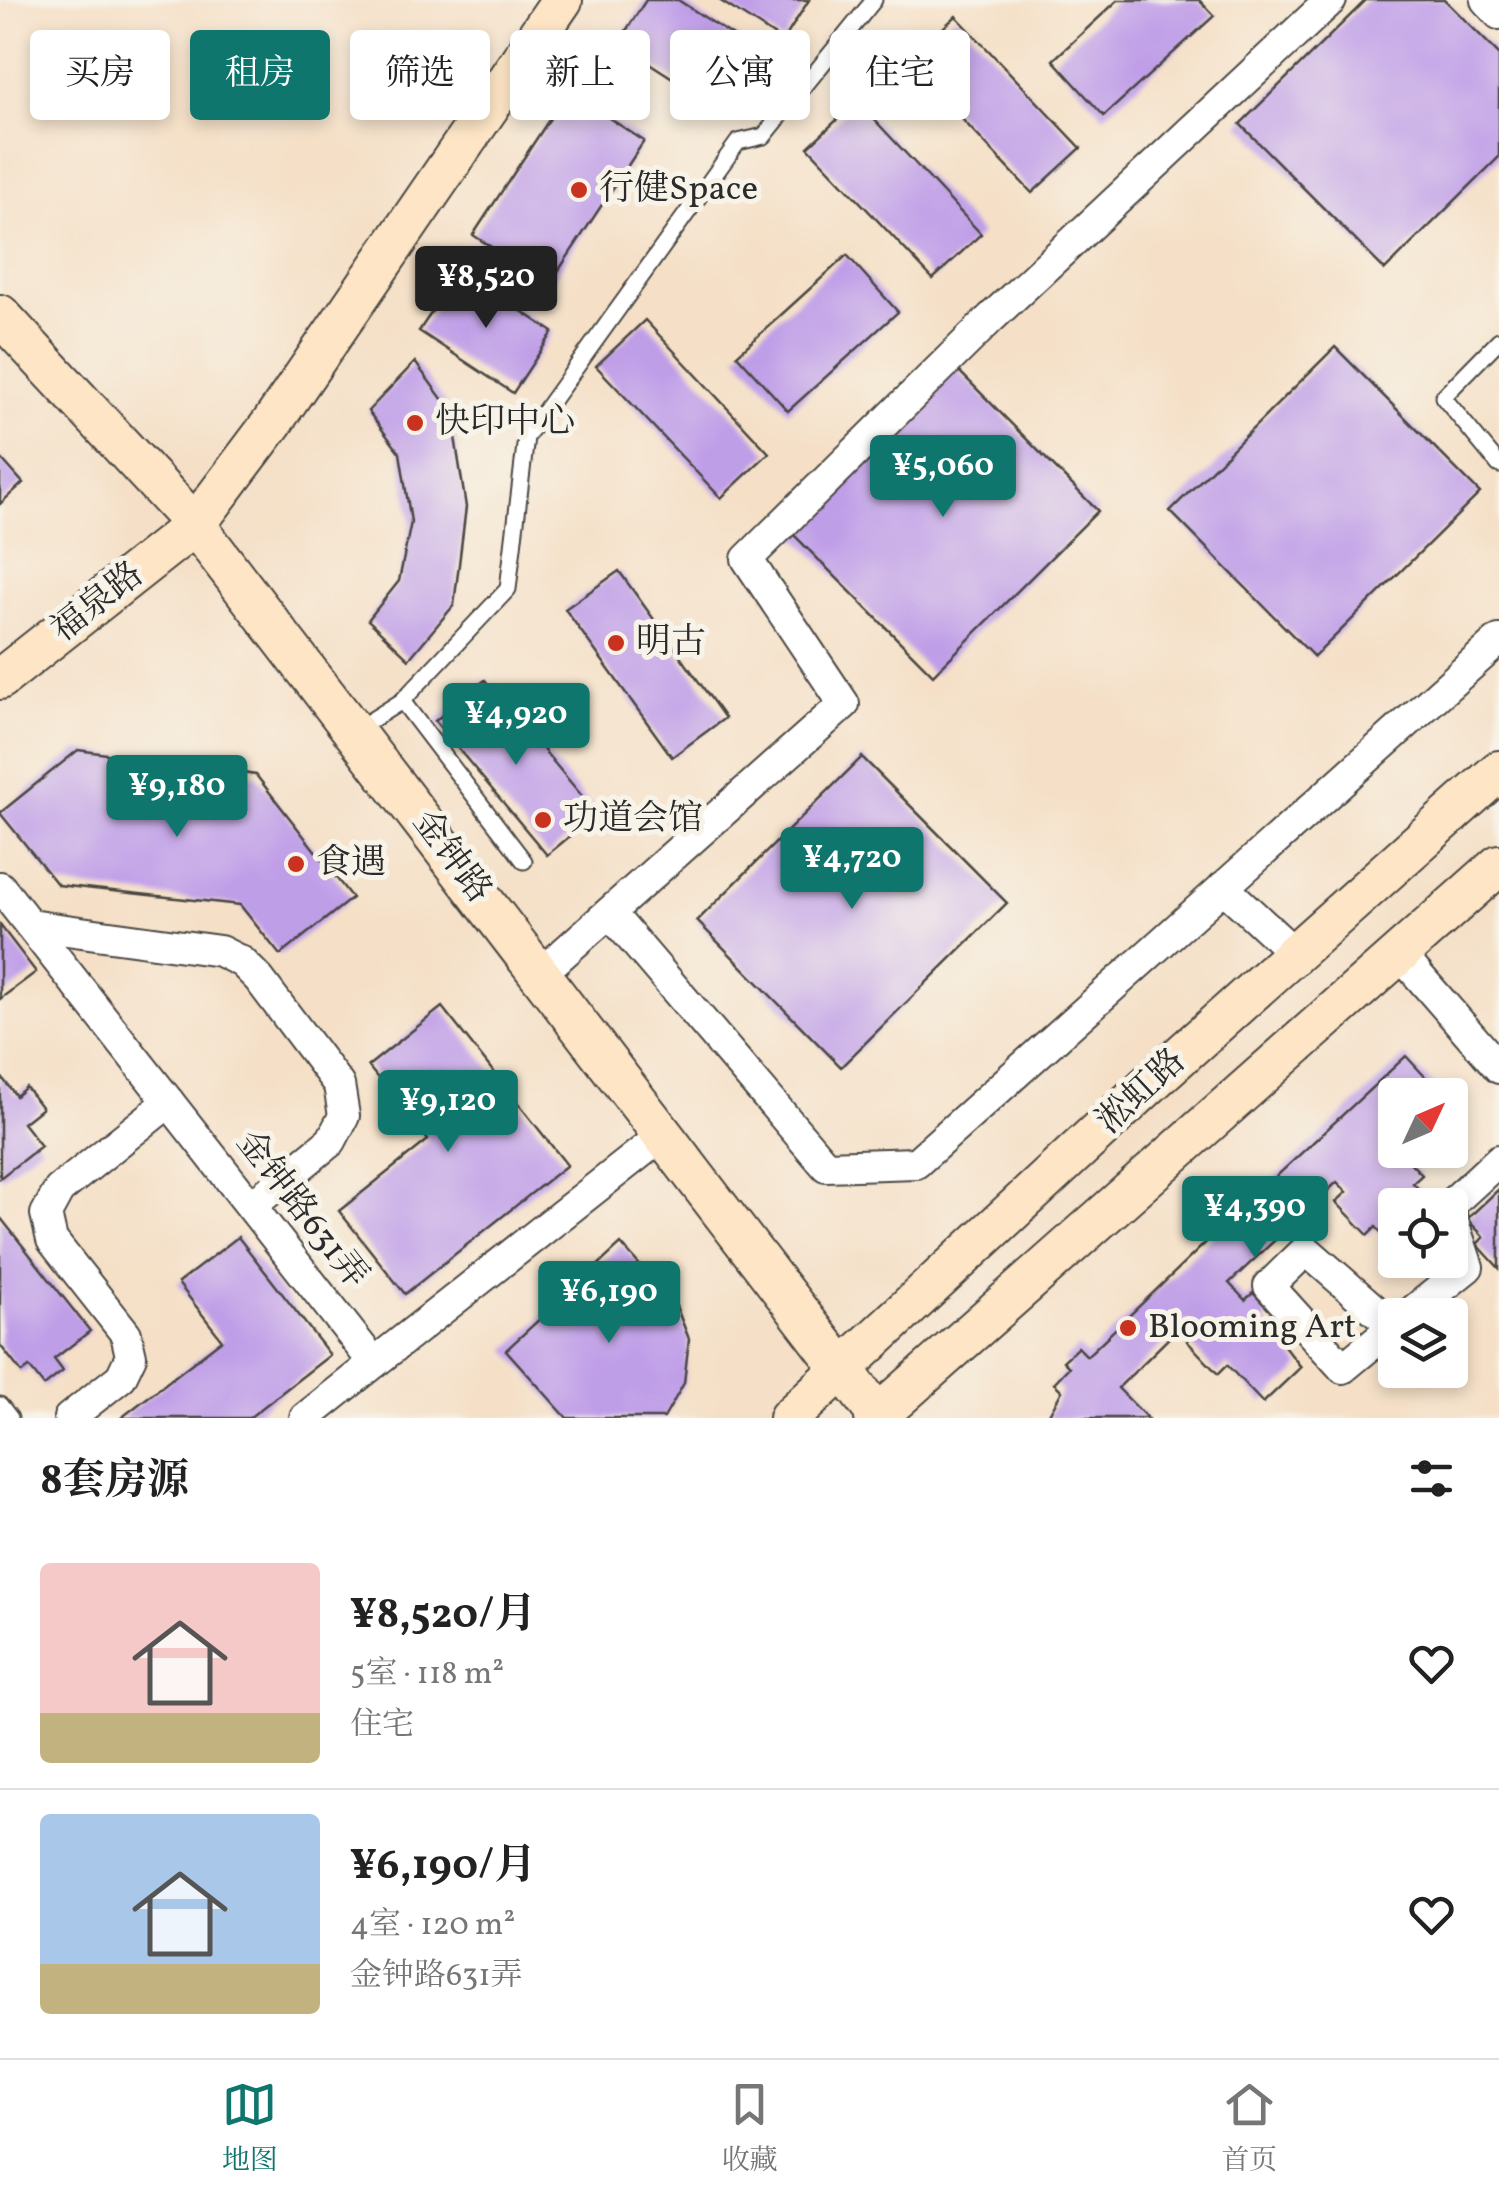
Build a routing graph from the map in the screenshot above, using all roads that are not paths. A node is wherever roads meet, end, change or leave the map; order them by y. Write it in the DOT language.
graph roads {
  1 [pos="562,0"];
  2 [pos="874,0"];
  3 [pos="1331,0"];
  4 [pos="1486,0"];
  5 [pos="1499,14"];
  6 [pos="0,315"];
  7 [pos="1499,340"];
  8 [pos="1499,465"];
  9 [pos="195,525"];
  10 [pos="1499,640"];
  11 [pos="0,679"];
  12 [pos="402,701"];
  13 [pos="354,731"];
  14 [pos="1499,771"];
  15 [pos="524,861"];
  16 [pos="1499,865"];
  17 [pos="0,886"];
  18 [pos="1223,887"];
  19 [pos="610,913"];
  20 [pos="30,925"];
  21 [pos="1398,952"];
  22 [pos="1294,954"];
  23 [pos="540,974"];
  24 [pos="1499,1068"];
  25 [pos="169,1102"];
  26 [pos="663,1135"];
  27 [pos="1499,1160"];
  28 [pos="1468,1188"];
  29 [pos="251,1206"];
  30 [pos="1454,1278"];
  31 [pos="1429,1298"];
  32 [pos="374,1364"];
  33 [pos="843,1370"];
  34 [pos="0,1405"];
  35 [pos="878,1417"];
  36 [pos="10,1418"];
  37 [pos="69,1418"];
  38 [pos="305,1418"];
  39 [pos="789,1418"];
  1 -- 9 [label="street, 福泉路"];
  2 -- 12 [label="lane"];
  3 -- 19 [label="street"];
  4 -- 5 [label="street"];
  6 -- 9 [label="street, 金钟路"];
  7 -- 8 [label="lane"];
  9 -- 11 [label="street, 福泉路"];
  9 -- 13 [label="street, 金钟路"];
  10 -- 18 [label="street"];
  12 -- 13 [label="lane"];
  12 -- 15 [label="lane"];
  13 -- 23 [label="street, 金钟路"];
  14 -- 22 [label="street, 淞虹路"];
  16 -- 21 [label="street, 淞虹路"];
  17 -- 20 [label="street, 金钟路631弄"];
  18 -- 19 [label="street"];
  18 -- 22 [label="street"];
  19 -- 23 [label="street"];
  20 -- 25 [label="street, 金钟路631弄"];
  20 -- 29 [label="street"];
  21 -- 24 [label="street"];
  21 -- 35 [label="street, 淞虹路"];
  22 -- 33 [label="street, 淞虹路"];
  23 -- 26 [label="street, 金钟路"];
  25 -- 29 [label="street, 金钟路631弄"];
  25 -- 37 [label="street"];
  26 -- 32 [label="street"];
  26 -- 33 [label="street, 金钟路"];
  27 -- 28 [label="street"];
  29 -- 32 [label="street, 金钟路631弄"];
  30 -- 31 [label="street"];
  32 -- 38 [label="street"];
  33 -- 35 [label="street, 金钟路"];
  33 -- 39 [label="street, 淞虹路"];
  34 -- 36 [label="lane"];
}
